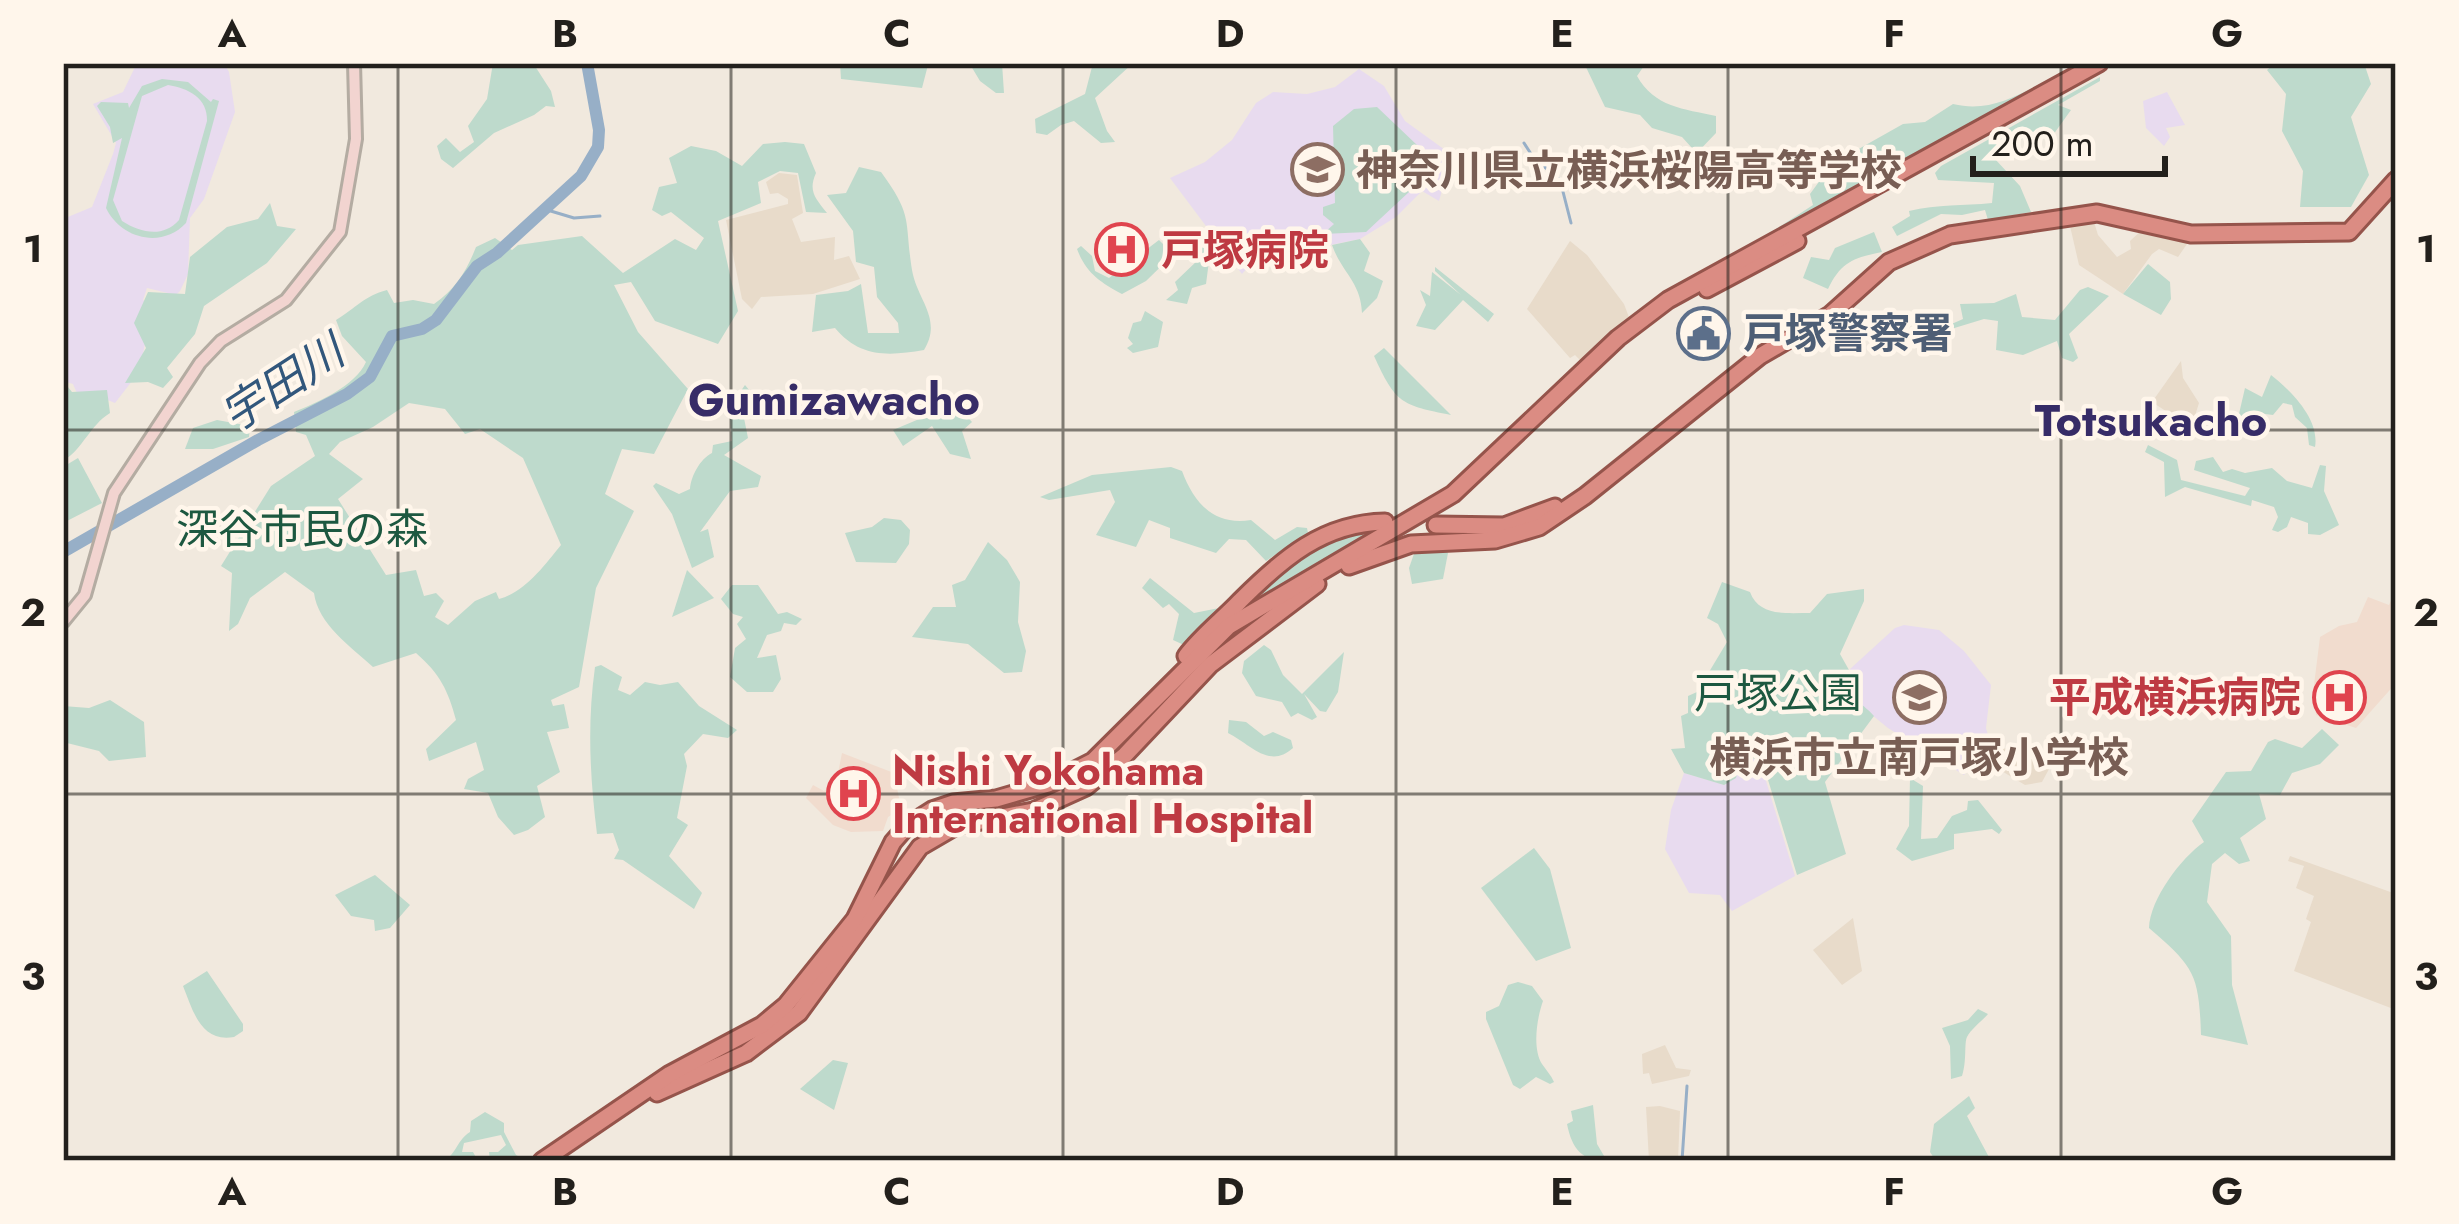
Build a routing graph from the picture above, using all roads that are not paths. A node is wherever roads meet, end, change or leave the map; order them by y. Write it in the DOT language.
graph roads {
  1 [pos="354,63"];
  2 [pos="2098,63"];
  3 [pos="2113,63"];
  4 [pos="2396,180"];
  5 [pos="1615,471"];
  6 [pos="1385,522"];
  7 [pos="1436,525"];
  8 [pos="1346,567"];
  9 [pos="63,622"];
  10 [pos="1137,720"];
  11 [pos="998,807"];
  12 [pos="542,1161"];
  13 [pos="555,1161"];
  1 -- 9 [label="main road"];
  2 -- 10 [label="highway"];
  3 -- 8 [label="highway"];
  4 -- 5 [label="highway"];
  5 -- 7 [label="highway"];
  5 -- 8 [label="highway"];
  6 -- 10 [label="highway"];
  8 -- 11 [label="highway"];
  10 -- 11 [label="highway"];
  11 -- 12 [label="highway"];
  11 -- 13 [label="highway"];
}
